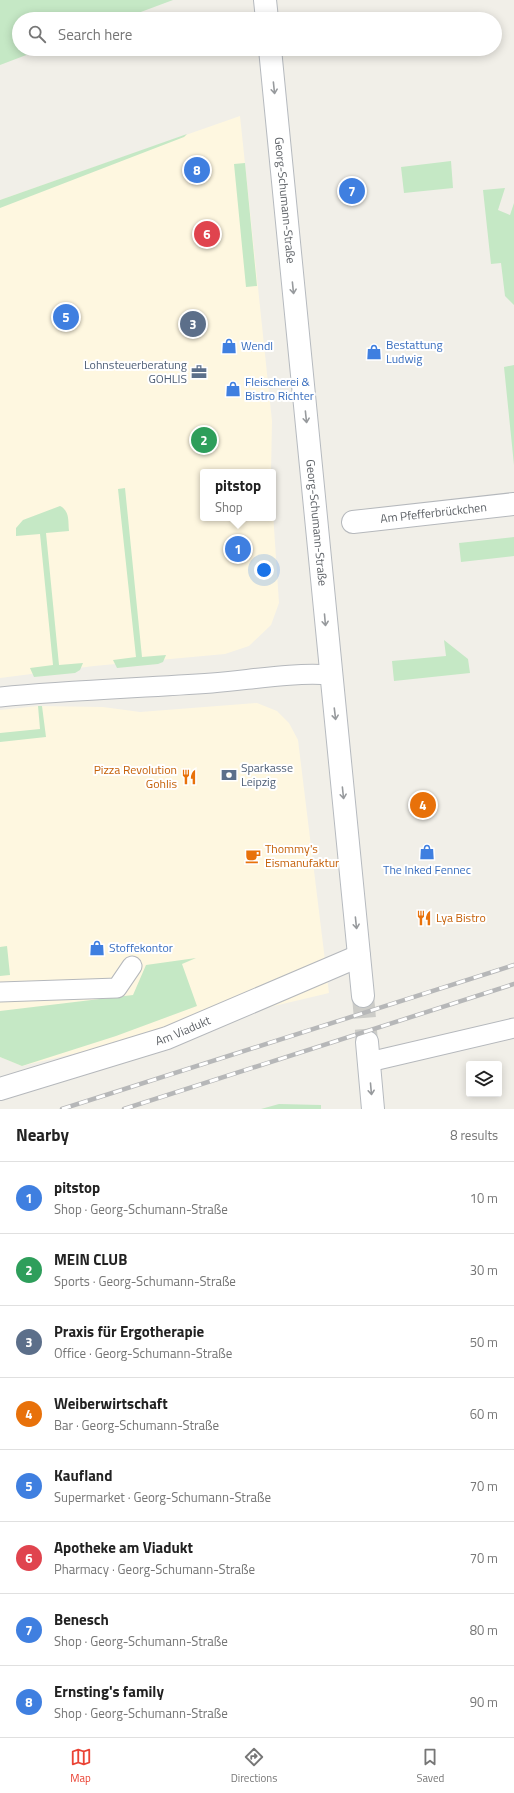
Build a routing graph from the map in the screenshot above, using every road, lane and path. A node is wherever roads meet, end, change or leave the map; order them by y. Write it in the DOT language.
graph roads {
  1 [pos="265,0"];
  2 [pos="266,12"];
  3 [pos="271,56"];
  4 [pos="514,504"];
  5 [pos="353,522"];
  6 [pos="330,675"];
  7 [pos="0,697"];
  8 [pos="359,956"];
  9 [pos="132,966"];
  10 [pos="0,992"];
  11 [pos="363,996"];
  12 [pos="514,1028"];
  13 [pos="368,1052"];
  14 [pos="0,1089"];
  15 [pos="373,1109"];
  1 -- 2 [label="main road"];
  3 -- 6 [label="main road, Georg-Schumann-Straße, one-way"];
  4 -- 5 [label="main road, Am Pfefferbrückchen"];
  6 -- 7 [label="lane"];
  6 -- 8 [label="main road, Georg-Schumann-Straße, one-way"];
  8 -- 11 [label="main road, Georg-Schumann-Straße"];
  8 -- 14 [label="main road, Am Viadukt"];
  9 -- 10 [label="lane"];
  12 -- 13 [label="lane"];
  13 -- 15 [label="main road, one-way"];
}
